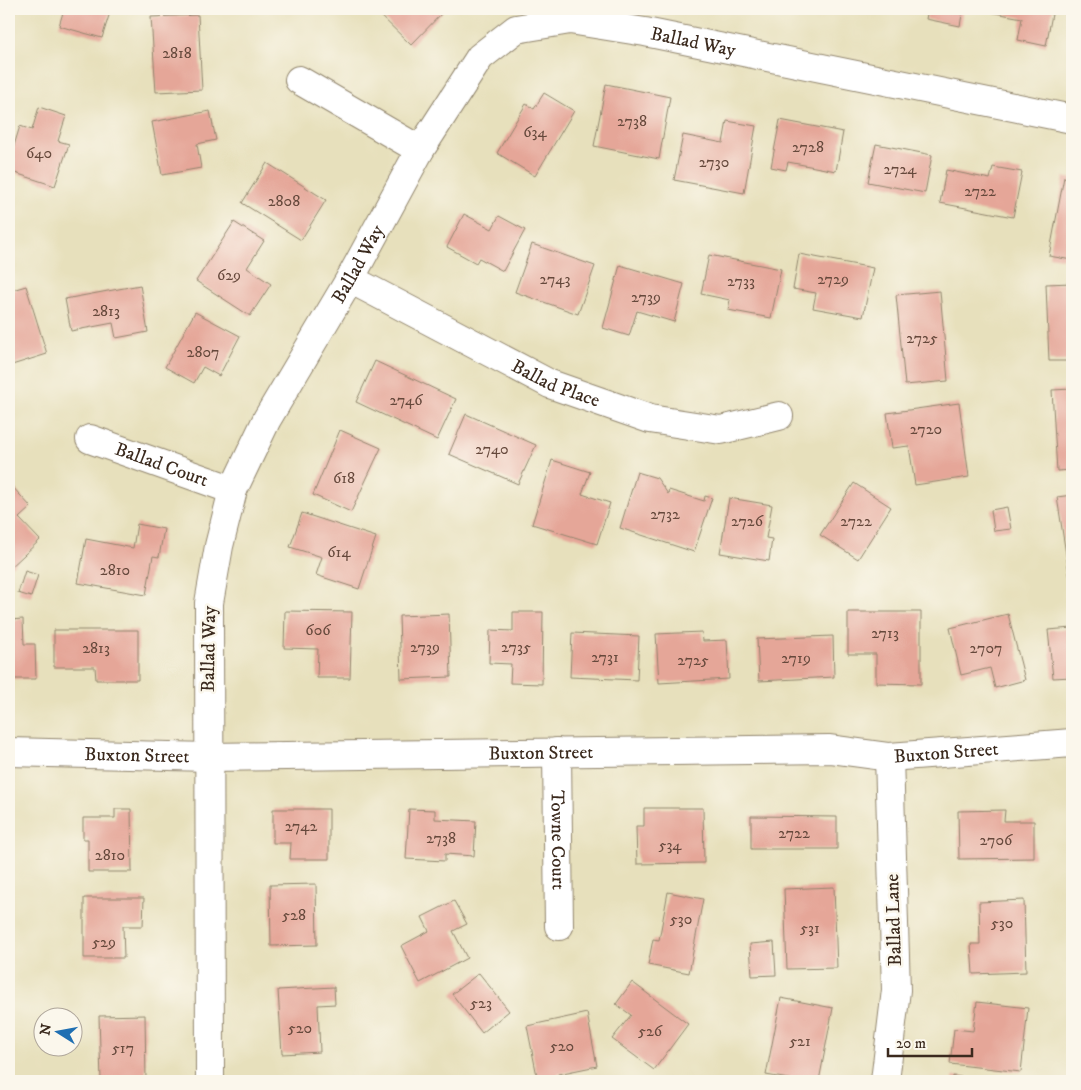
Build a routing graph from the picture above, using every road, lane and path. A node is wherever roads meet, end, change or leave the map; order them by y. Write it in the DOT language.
graph roads {
  1 [pos="299,80"];
  2 [pos="1072,120"];
  3 [pos="420,150"];
  4 [pos="350,279"];
  5 [pos="779,416"];
  6 [pos="90,439"];
  7 [pos="233,490"];
  8 [pos="1072,743"];
  9 [pos="9,752"];
  10 [pos="557,752"];
  11 [pos="209,757"];
  12 [pos="889,757"];
  13 [pos="559,926"];
  14 [pos="210,1081"];
  15 [pos="885,1081"];
  1 -- 3 [label="street"];
  2 -- 3 [label="street, Ballad Way"];
  3 -- 4 [label="street, Ballad Way"];
  4 -- 5 [label="street, Ballad Place"];
  4 -- 7 [label="street, Ballad Way"];
  6 -- 7 [label="street, Ballad Court"];
  7 -- 11 [label="street, Ballad Way"];
  8 -- 12 [label="street, Buxton Street"];
  9 -- 11 [label="street, Buxton Street"];
  10 -- 11 [label="street, Buxton Street"];
  10 -- 12 [label="street, Buxton Street"];
  10 -- 13 [label="street, Towne Court"];
  11 -- 14 [label="street, Ballad Way"];
  12 -- 15 [label="street, Ballad Lane"];
}
